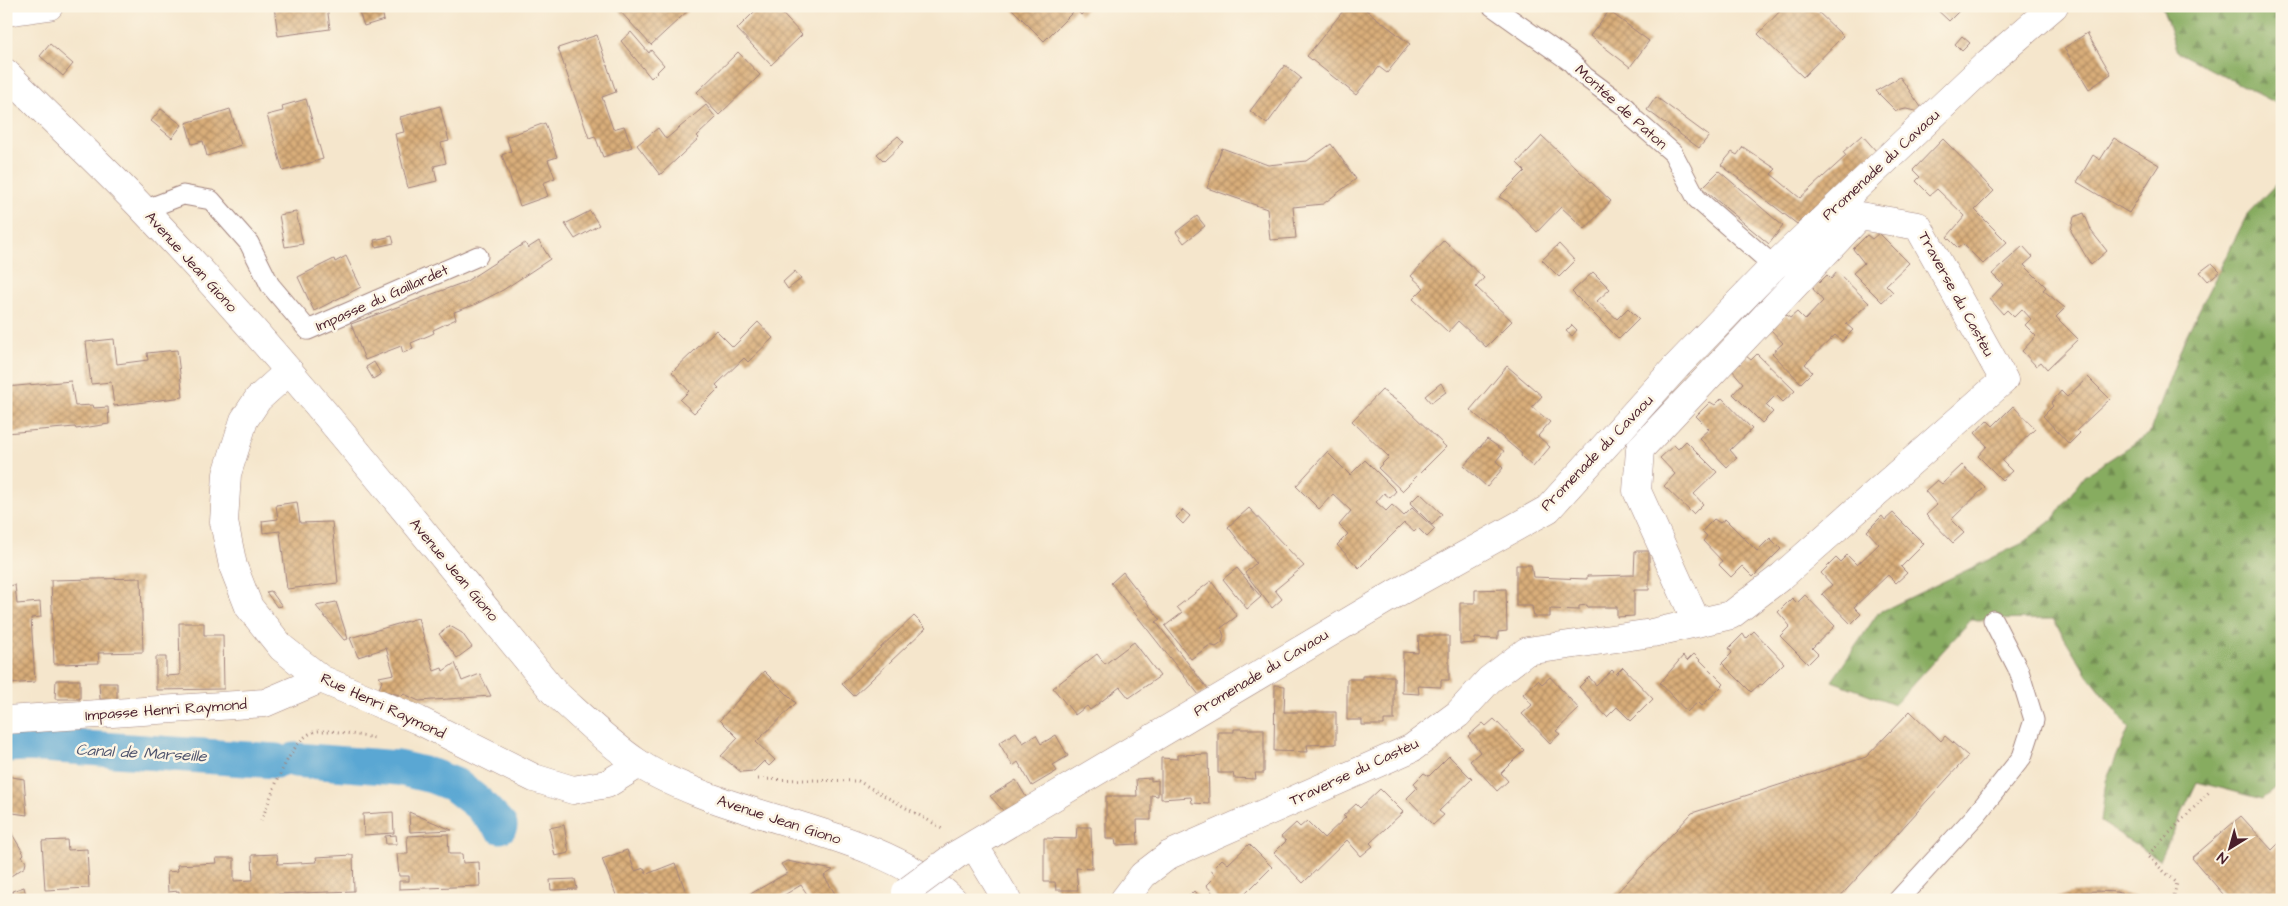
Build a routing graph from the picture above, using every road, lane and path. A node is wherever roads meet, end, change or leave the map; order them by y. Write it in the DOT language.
graph roads {
  1 [pos="49,6"];
  2 [pos="1492,6"];
  3 [pos="2054,6"];
  4 [pos="6,12"];
  5 [pos="6,73"];
  6 [pos="6,89"];
  7 [pos="60,128"];
  8 [pos="144,210"];
  9 [pos="478,256"];
  10 [pos="1774,266"];
  11 [pos="289,371"];
  12 [pos="1993,620"];
  13 [pos="1697,623"];
  14 [pos="321,679"];
  15 [pos="6,720"];
  16 [pos="418,720"];
  17 [pos="639,764"];
  18 [pos="764,778"];
  19 [pos="2209,792"];
  20 [pos="261,821"];
  21 [pos="965,850"];
  22 [pos="946,893"];
  23 [pos="901,896"];
  24 [pos="1007,900"];
  25 [pos="1124,900"];
  26 [pos="1898,900"];
  27 [pos="2173,900"];
  1 -- 4 [label="street"];
  2 -- 10 [label="lane, Montée de Paton"];
  3 -- 10 [label="street, Promenade du Cavaou"];
  5 -- 7 [label="street, Avenue Jean Giono"];
  6 -- 7 [label="street, Avenue Jean Giono"];
  7 -- 8 [label="street, Avenue Jean Giono"];
  8 -- 9 [label="lane, Impasse du Gaillardet"];
  8 -- 11 [label="street, Avenue Jean Giono"];
  10 -- 21 [label="street, Promenade du Cavaou"];
  11 -- 14 [label="street, Rue Henri Raymond"];
  11 -- 17 [label="street, Avenue Jean Giono"];
  12 -- 26 [label="lane"];
  13 -- 13 [label="street, Traverse du Castèu"];
  13 -- 25 [label="street, Traverse du Castèu"];
  14 -- 15 [label="street, Impasse Henri Raymond"];
  14 -- 16 [label="street, Rue Henri Raymond"];
  16 -- 17 [label="street, Rue Henri Raymond"];
  16 -- 20 [label="path"];
  17 -- 22 [label="street, Avenue Jean Giono"];
  18 -- 21 [label="path"];
  19 -- 27 [label="path"];
  21 -- 23 [label="street, Promenade du Cavaou, bridge"];
  21 -- 24 [label="street"];
}
